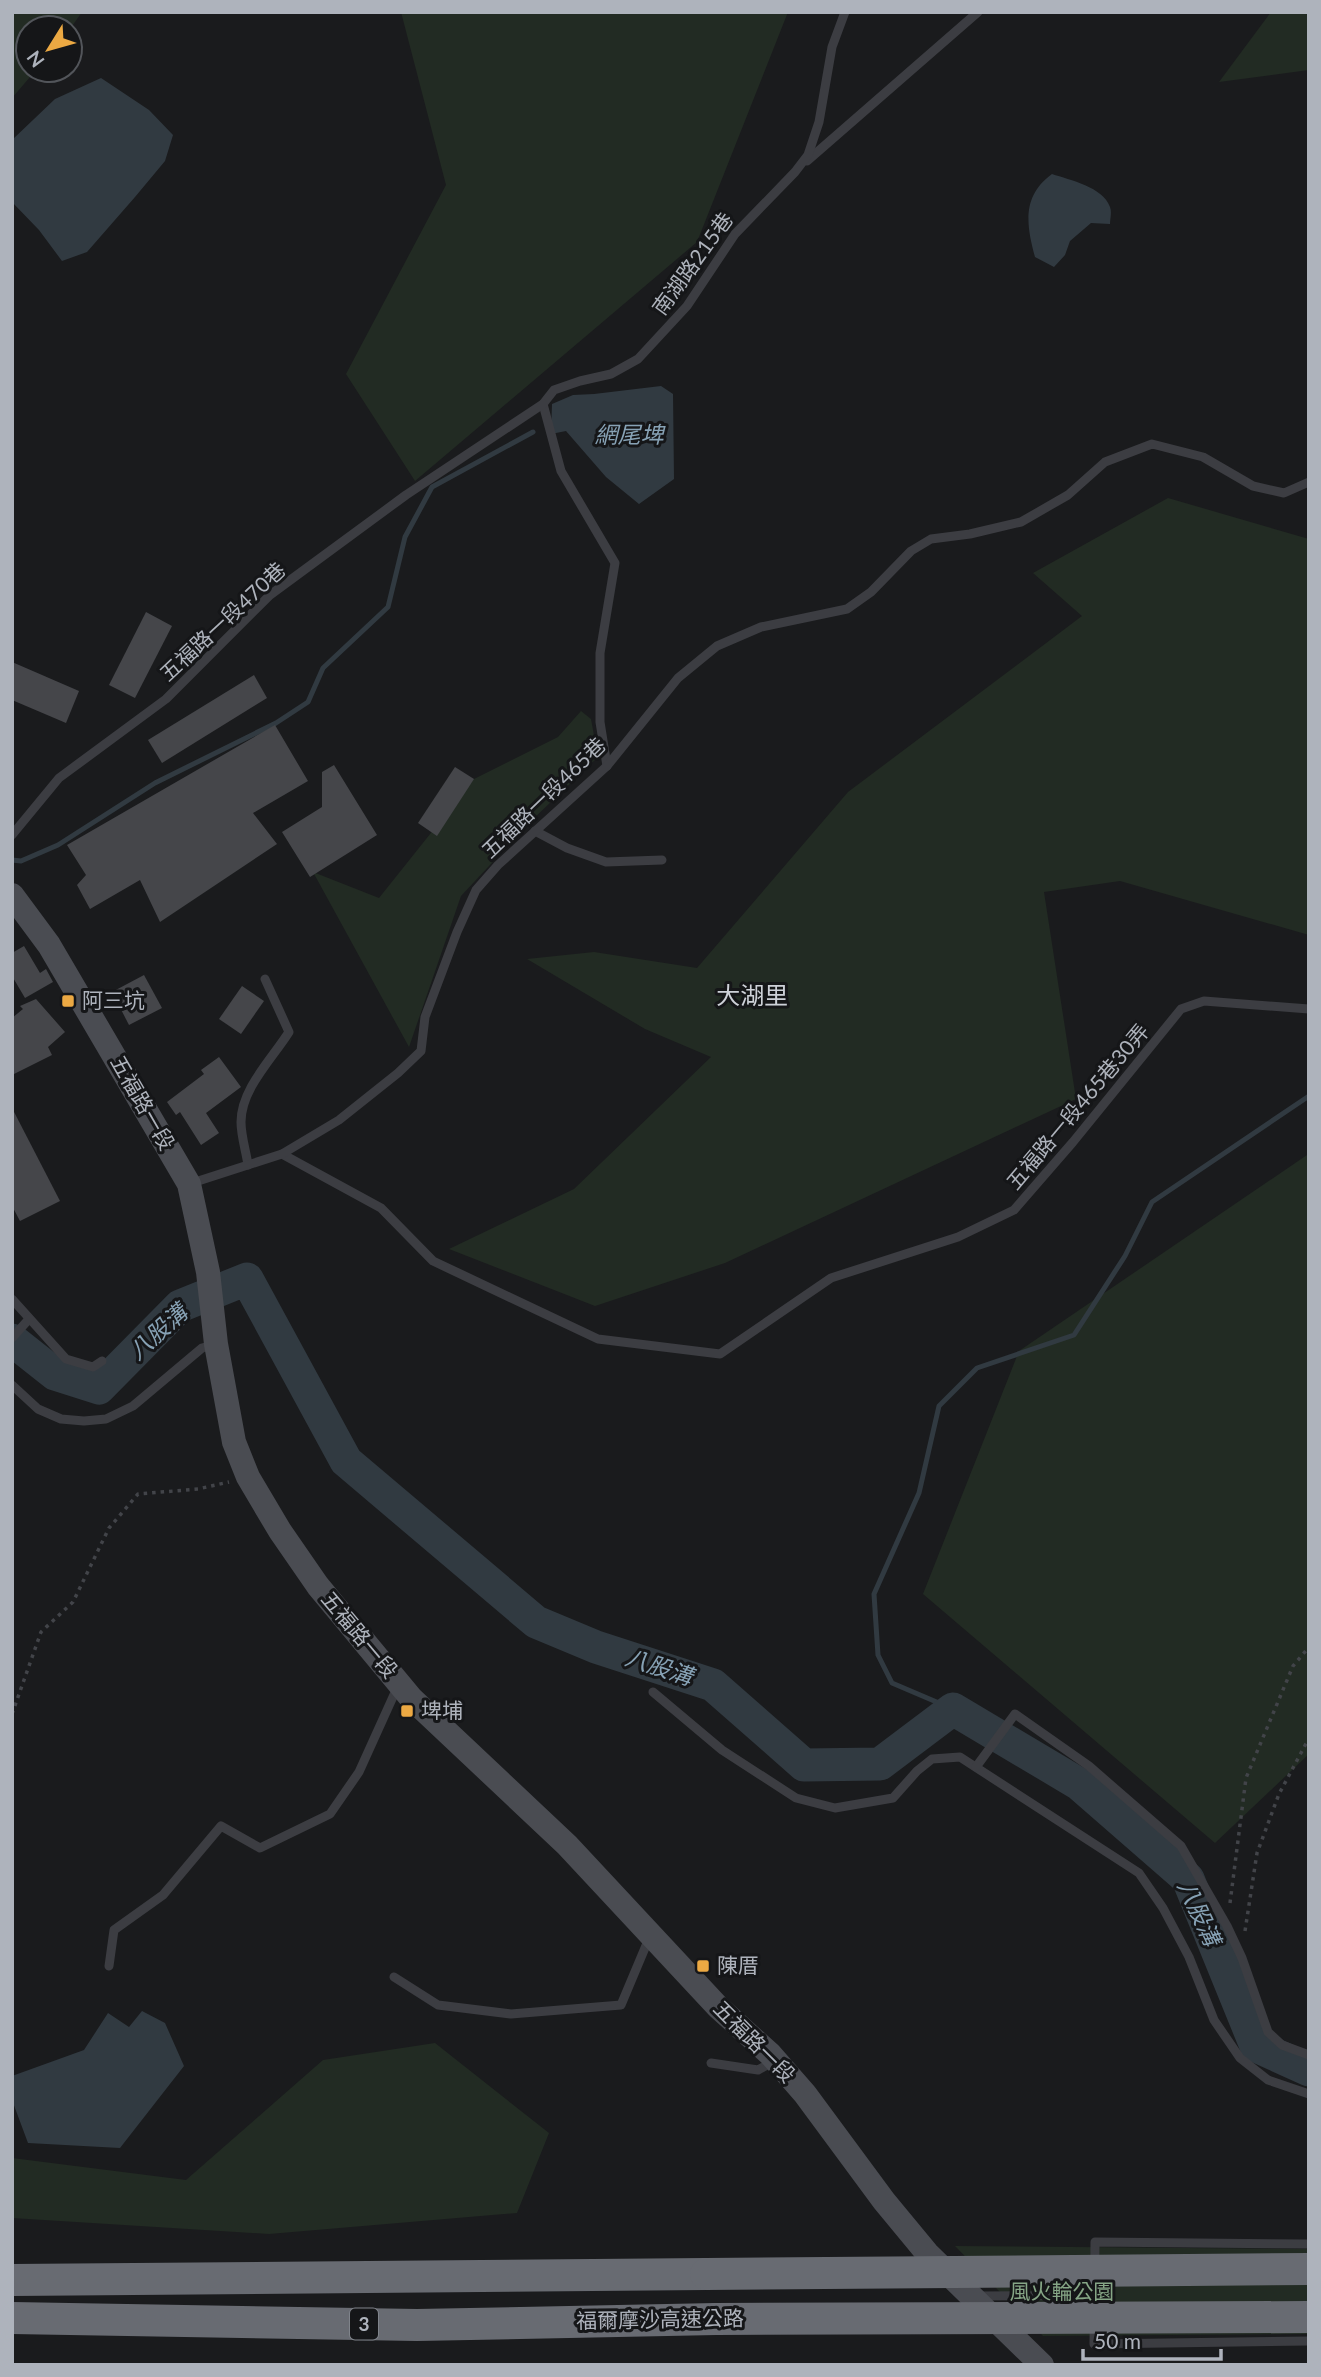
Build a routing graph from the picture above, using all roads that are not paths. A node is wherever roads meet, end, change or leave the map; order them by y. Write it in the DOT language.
graph roads {
  1 [pos="845,12"];
  2 [pos="978,12"];
  3 [pos="795,172"];
  4 [pos="543,404"];
  5 [pos="1309,482"];
  6 [pos="607,766"];
  7 [pos="535,831"];
  8 [pos="12,835"];
  9 [pos="662,860"];
  10 [pos="12,895"];
  11 [pos="265,979"];
  12 [pos="1309,1009"];
  13 [pos="282,1153"];
  14 [pos="248,1165"];
  15 [pos="189,1184"];
  16 [pos="12,1299"];
  17 [pos="29,1320"];
  18 [pos="12,1338"];
  19 [pos="216,1344"];
  20 [pos="102,1361"];
  21 [pos="12,1385"];
  22 [pos="399,1683"];
  23 [pos="653,1692"];
  24 [pos="976,1766"];
  25 [pos="650,1934"];
  26 [pos="109,1966"];
  27 [pos="394,1977"];
  28 [pos="1309,2055"];
  29 [pos="775,2061"];
  30 [pos="711,2063"];
  31 [pos="1309,2094"];
  32 [pos="1309,2244"];
  33 [pos="1309,2269"];
  34 [pos="12,2280"];
  35 [pos="1094,2295"];
  36 [pos="972,2296"];
  37 [pos="1309,2317"];
  38 [pos="12,2318"];
  39 [pos="1309,2341"];
  40 [pos="1042,2365"];
  1 -- 3 [label="lane, 南湖路215巷"];
  2 -- 3 [label="lane"];
  3 -- 4 [label="lane, 南湖路215巷"];
  4 -- 6 [label="lane"];
  4 -- 8 [label="lane, 五福路一段470巷"];
  5 -- 6 [label="lane, 五福路一段465巷"];
  6 -- 7 [label="lane, 五福路一段465巷"];
  7 -- 9 [label="lane"];
  7 -- 13 [label="lane, 五福路一段465巷"];
  10 -- 15 [label="main road, 五福路一段"];
  11 -- 14 [label="lane"];
  12 -- 13 [label="lane, 五福路一段465巷30弄"];
  13 -- 14 [label="lane, 五福路一段465巷"];
  14 -- 15 [label="lane, 五福路一段465巷"];
  15 -- 19 [label="main road, 五福路一段"];
  16 -- 17 [label="lane"];
  17 -- 18 [label="lane"];
  17 -- 20 [label="lane"];
  19 -- 21 [label="lane"];
  19 -- 22 [label="main road, 五福路一段"];
  22 -- 25 [label="main road, 五福路一段"];
  22 -- 26 [label="lane"];
  23 -- 31 [label="lane"];
  24 -- 28 [label="lane"];
  25 -- 27 [label="lane"];
  25 -- 29 [label="main road, 五福路一段"];
  29 -- 30 [label="lane"];
  29 -- 36 [label="main road, 五福路一段"];
  32 -- 35 [label="lane"];
  33 -- 34 [label="highway, 3, bridge"];
  35 -- 36 [label="lane"];
  35 -- 39 [label="lane"];
  36 -- 40 [label="main road, 五福路一段"];
  37 -- 38 [label="highway, 福爾摩沙高速公路 / 3, bridge"];
}
